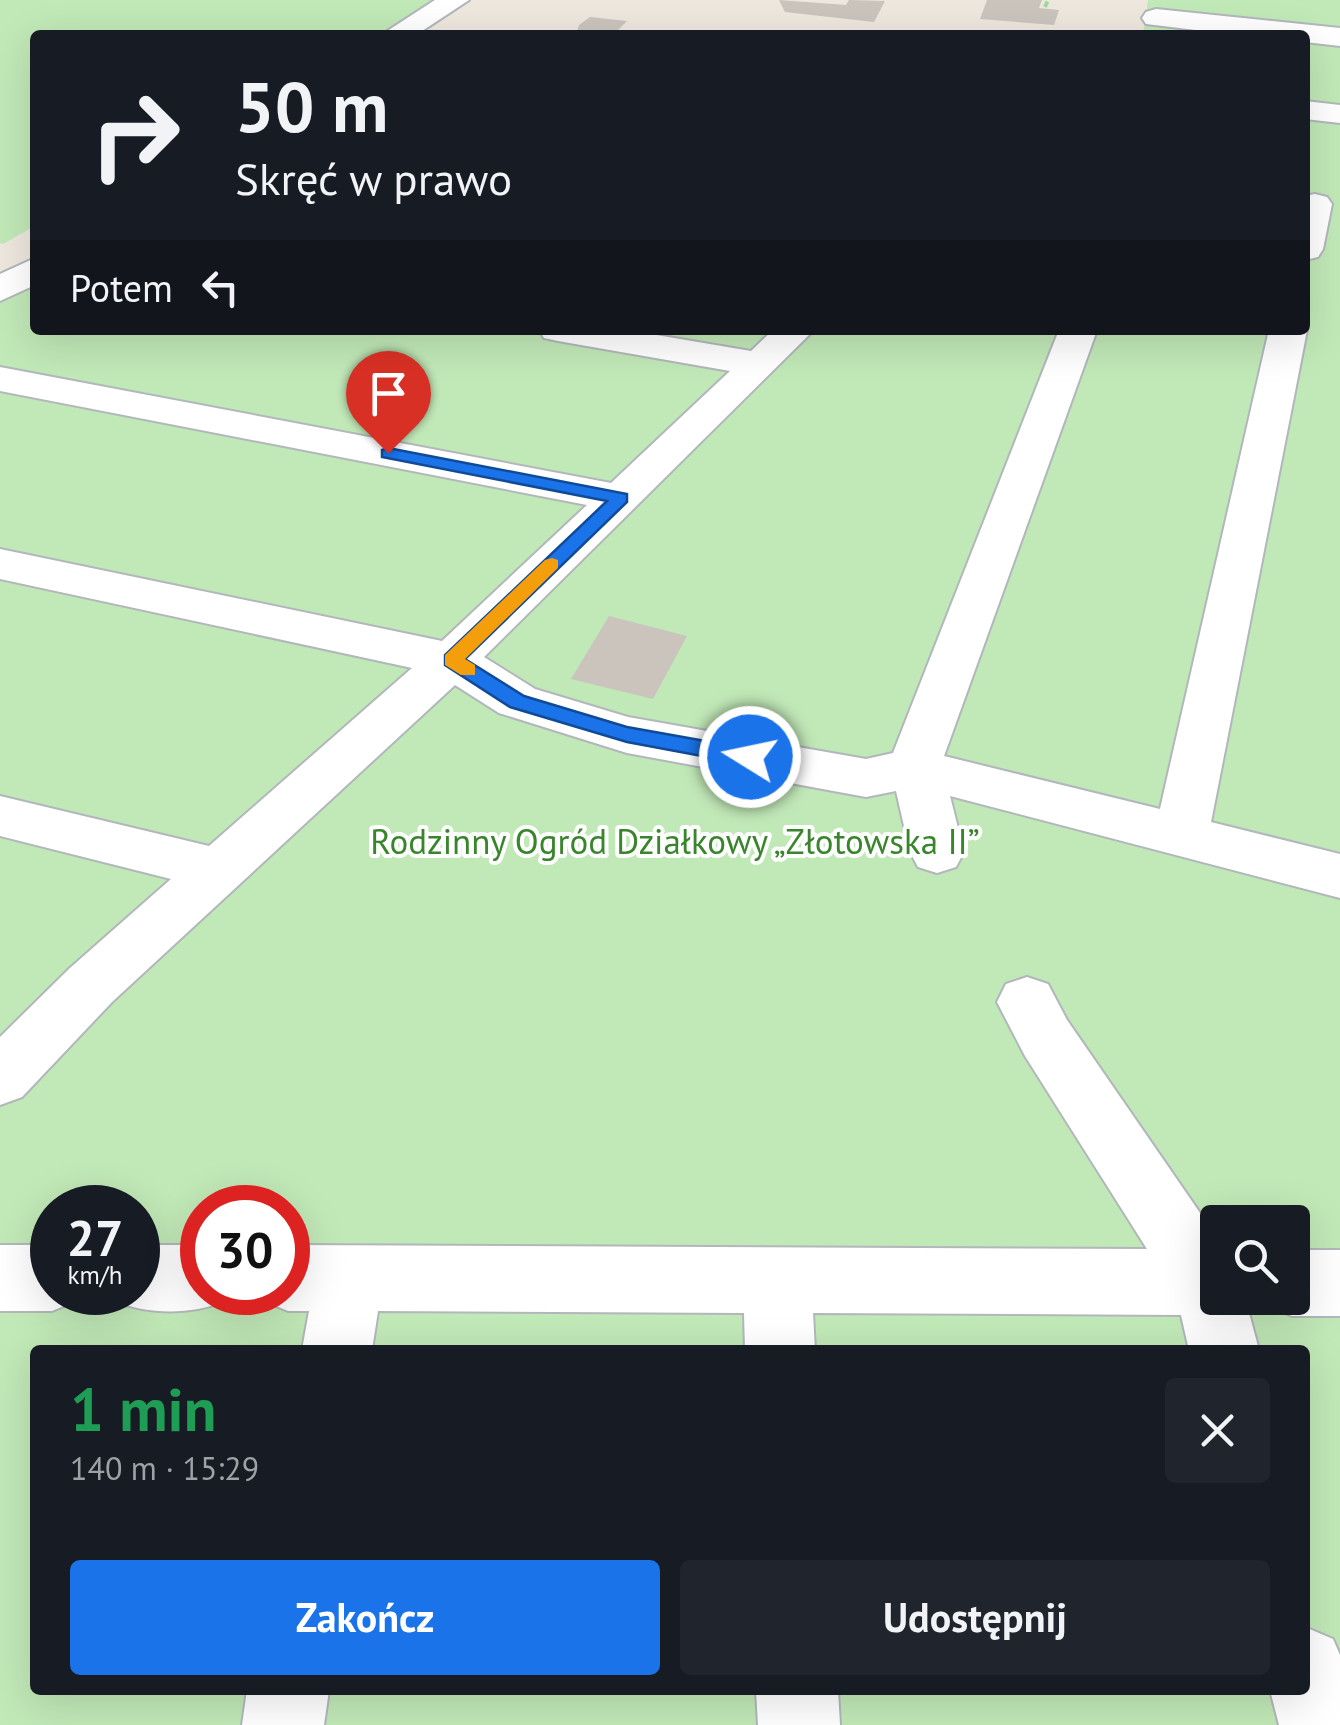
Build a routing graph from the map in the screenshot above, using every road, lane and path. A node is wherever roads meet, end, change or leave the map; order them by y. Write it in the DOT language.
graph roads {
  1 [pos="455,0"];
  2 [pos="1048,0"];
  3 [pos="1045,6"];
  4 [pos="1156,18"];
  5 [pos="404,30"];
  6 [pos="1266,30"];
  7 [pos="1310,35"];
  8 [pos="1340,38"];
  9 [pos="1310,111"];
  10 [pos="1340,114"];
  11 [pos="1320,204"];
  12 [pos="1310,234"];
  13 [pos="30,241"];
  14 [pos="0,258"];
  15 [pos="30,272"];
  16 [pos="0,290"];
  17 [pos="623,335"];
  18 [pos="1076,335"];
  19 [pos="1287,335"];
  20 [pos="778,347"];
  21 [pos="0,379"];
  22 [pos="620,498"];
  23 [pos="0,564"];
  24 [pos="452,660"];
  25 [pos="917,768"];
  26 [pos="0,816"];
  27 [pos="1181,835"];
  28 [pos="937,852"];
  29 [pos="221,870"];
  30 [pos="1340,876"];
  31 [pos="1027,1002"];
  32 [pos="0,1078"];
  33 [pos="1200,1264"];
  34 [pos="0,1278"];
  35 [pos="30,1278"];
  36 [pos="318,1278"];
  37 [pos="777,1281"];
  38 [pos="1200,1282"];
  39 [pos="1310,1282"];
  40 [pos="1340,1283"];
  41 [pos="1218,1315"];
  42 [pos="336,1345"];
  43 [pos="780,1345"];
  44 [pos="1223,1345"];
  45 [pos="1310,1687"];
  46 [pos="287,1695"];
  47 [pos="797,1695"];
  48 [pos="283,1725"];
  49 [pos="799,1725"];
  50 [pos="1320,1725"];
  1 -- 5 [label="street"];
  2 -- 3 [label="path"];
  4 -- 6 [label="street"];
  7 -- 8 [label="street"];
  9 -- 10 [label="street"];
  11 -- 12 [label="street"];
  13 -- 14 [label="street"];
  15 -- 16 [label="street"];
  17 -- 20 [label="street"];
  18 -- 25 [label="street"];
  19 -- 27 [label="street"];
  20 -- 22 [label="street"];
  21 -- 22 [label="street"];
  22 -- 24 [label="street"];
  23 -- 24 [label="street"];
  24 -- 25 [label="street"];
  24 -- 29 [label="street"];
  25 -- 27 [label="street"];
  25 -- 28 [label="street"];
  26 -- 29 [label="street"];
  27 -- 30 [label="street"];
  29 -- 32 [label="street"];
  31 -- 33 [label="street"];
  34 -- 35 [label="street"];
  36 -- 37 [label="street"];
  36 -- 42 [label="street"];
  37 -- 38 [label="street"];
  37 -- 43 [label="street"];
  39 -- 40 [label="street"];
  41 -- 44 [label="street"];
  45 -- 50 [label="street"];
  46 -- 48 [label="street"];
  47 -- 49 [label="street"];
}
